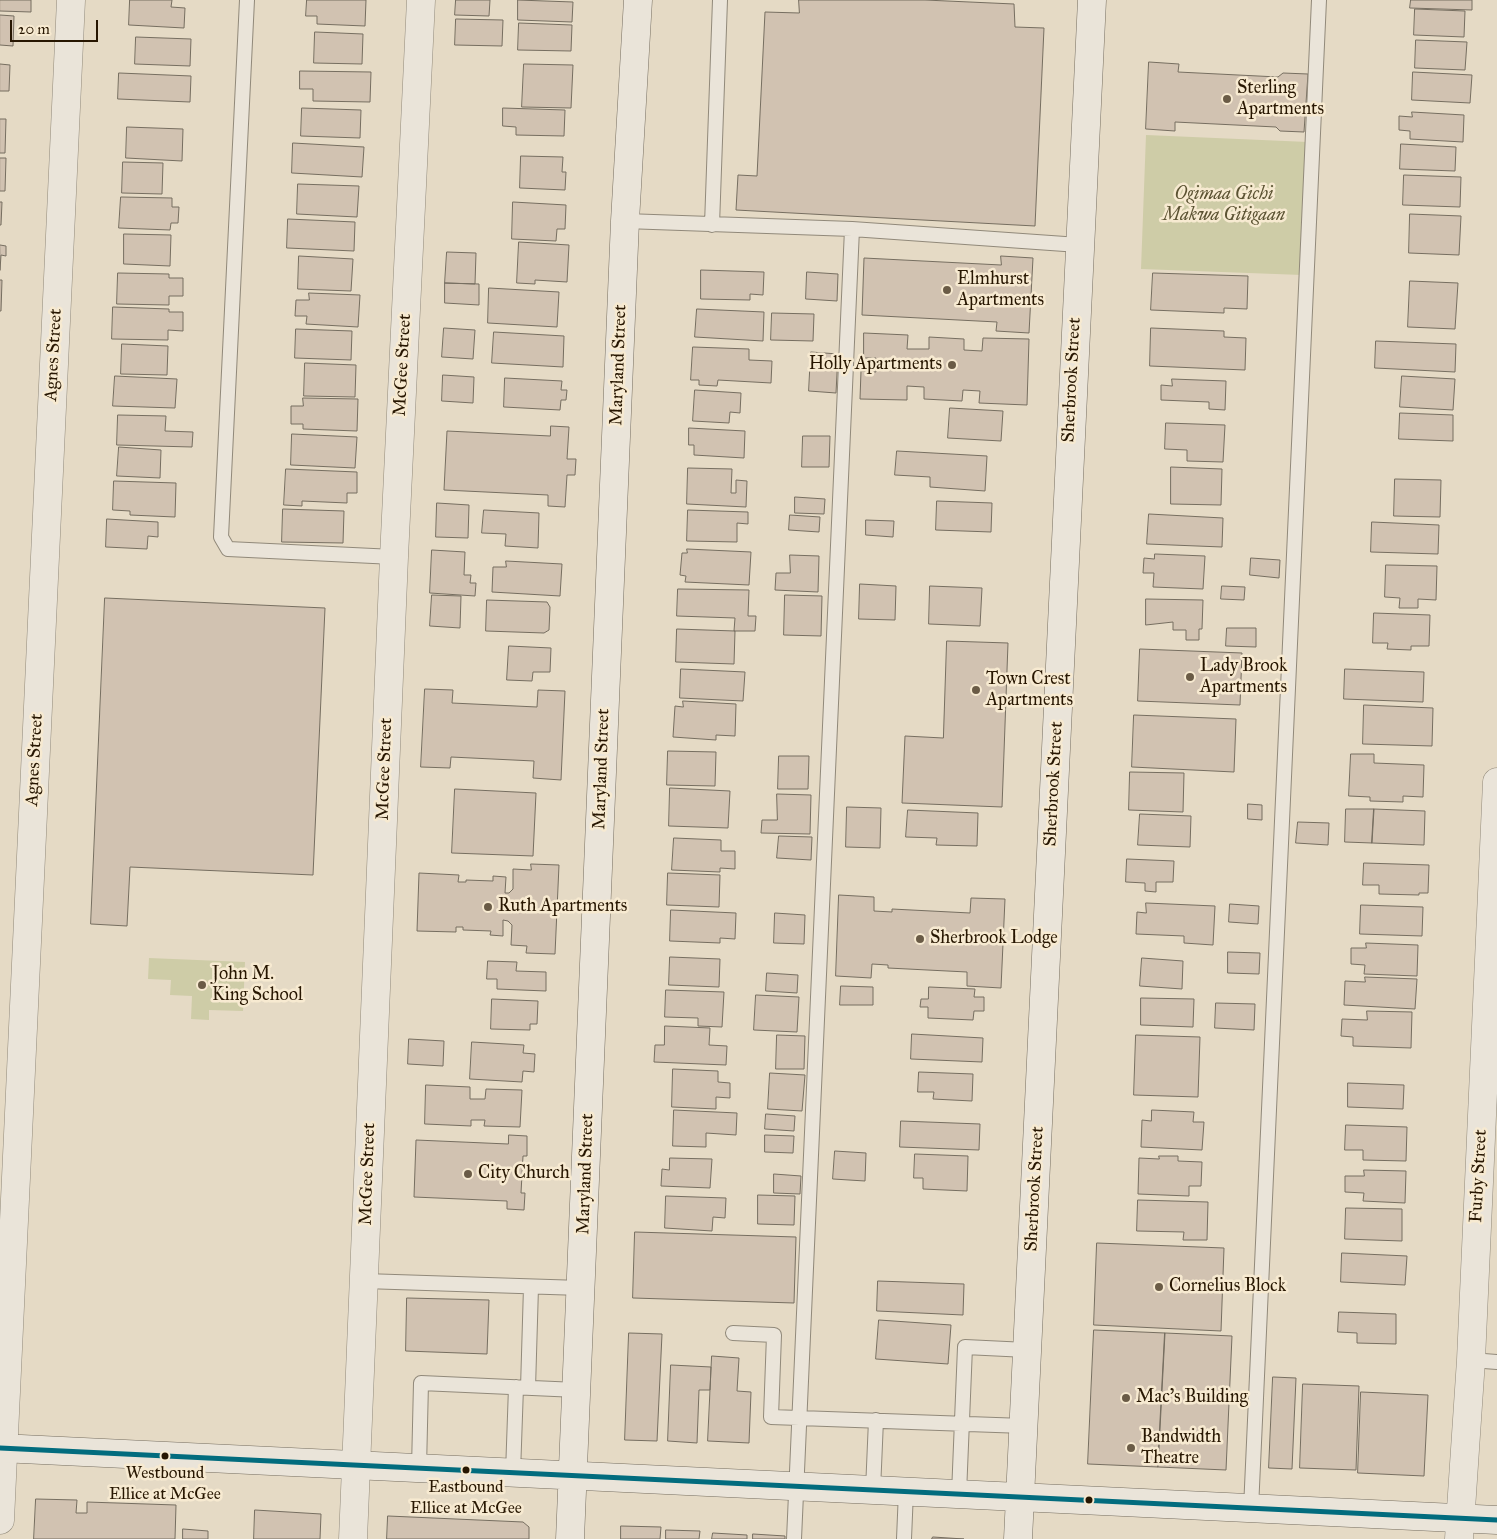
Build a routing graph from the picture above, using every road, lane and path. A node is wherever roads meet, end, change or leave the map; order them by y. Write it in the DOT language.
graph roads {
  1 [pos="71,0"];
  2 [pos="247,0"];
  3 [pos="421,0"];
  4 [pos="638,0"];
  5 [pos="720,0"];
  6 [pos="1092,0"];
  7 [pos="1319,0"];
  8 [pos="625,221"];
  9 [pos="712,224"];
  10 [pos="852,229"];
  11 [pos="1079,245"];
  12 [pos="394,557"];
  13 [pos="1497,782"];
  14 [pos="364,1281"];
  15 [pos="531,1287"];
  16 [pos="581,1288"];
  17 [pos="733,1333"];
  18 [pos="1027,1350"];
  19 [pos="1484,1361"];
  20 [pos="522,1387"];
  21 [pos="577,1390"];
  22 [pos="800,1418"];
  23 [pos="876,1420"];
  24 [pos="962,1424"];
  25 [pos="1024,1426"];
  26 [pos="2,1448"];
  27 [pos="356,1466"];
  28 [pos="418,1468"];
  29 [pos="514,1473"];
  30 [pos="573,1476"];
  31 [pos="797,1486"];
  32 [pos="873,1490"];
  33 [pos="906,1492"];
  34 [pos="959,1494"];
  35 [pos="1020,1497"];
  36 [pos="1251,1509"];
  37 [pos="0,1520"];
  38 [pos="1497,1520"];
  39 [pos="1460,1529"];
  40 [pos="354,1539"];
  41 [pos="570,1539"];
  42 [pos="794,1539"];
  43 [pos="904,1539"];
  44 [pos="1018,1539"];
  1 -- 26 [label="main road, Agnes Street"];
  2 -- 12 [label="lane"];
  3 -- 12 [label="main road, McGee Street"];
  4 -- 8 [label="main road, Maryland Street"];
  5 -- 9 [label="lane"];
  6 -- 11 [label="main road, Sherbrook Street"];
  7 -- 36 [label="lane"];
  8 -- 9 [label="lane"];
  8 -- 16 [label="main road, Maryland Street"];
  9 -- 10 [label="lane"];
  10 -- 11 [label="lane"];
  10 -- 22 [label="lane"];
  11 -- 18 [label="main road, Sherbrook Street"];
  12 -- 14 [label="main road, McGee Street"];
  13 -- 19 [label="main road, Furby Street"];
  14 -- 15 [label="lane"];
  14 -- 27 [label="main road, McGee Street"];
  15 -- 16 [label="lane"];
  15 -- 20 [label="lane"];
  16 -- 21 [label="main road, Maryland Street"];
  17 -- 22 [label="lane"];
  18 -- 24 [label="lane"];
  18 -- 25 [label="main road, Sherbrook Street"];
  19 -- 39 [label="main road, Furby Street"];
  20 -- 21 [label="lane"];
  20 -- 28 [label="lane"];
  20 -- 29 [label="lane"];
  21 -- 30 [label="main road, Maryland Street"];
  22 -- 23 [label="lane"];
  22 -- 31 [label="lane"];
  23 -- 24 [label="lane"];
  23 -- 32 [label="lane"];
  24 -- 25 [label="lane"];
  24 -- 34 [label="lane"];
  25 -- 35 [label="main road, Sherbrook Street"];
  26 -- 27 [label="main road"];
  26 -- 37 [label="main road, Agnes Street"];
  27 -- 28 [label="main road"];
  27 -- 40 [label="main road, McGee Street"];
  28 -- 29 [label="main road"];
  29 -- 30 [label="main road"];
  30 -- 31 [label="main road"];
  30 -- 41 [label="main road, Maryland Street"];
  31 -- 32 [label="main road"];
  31 -- 42 [label="lane"];
  32 -- 33 [label="main road"];
  33 -- 34 [label="main road"];
  33 -- 43 [label="lane"];
  34 -- 35 [label="main road"];
  35 -- 36 [label="main road"];
  35 -- 44 [label="main road, Sherbrook Street"];
  36 -- 39 [label="main road"];
  38 -- 39 [label="main road"];
}
